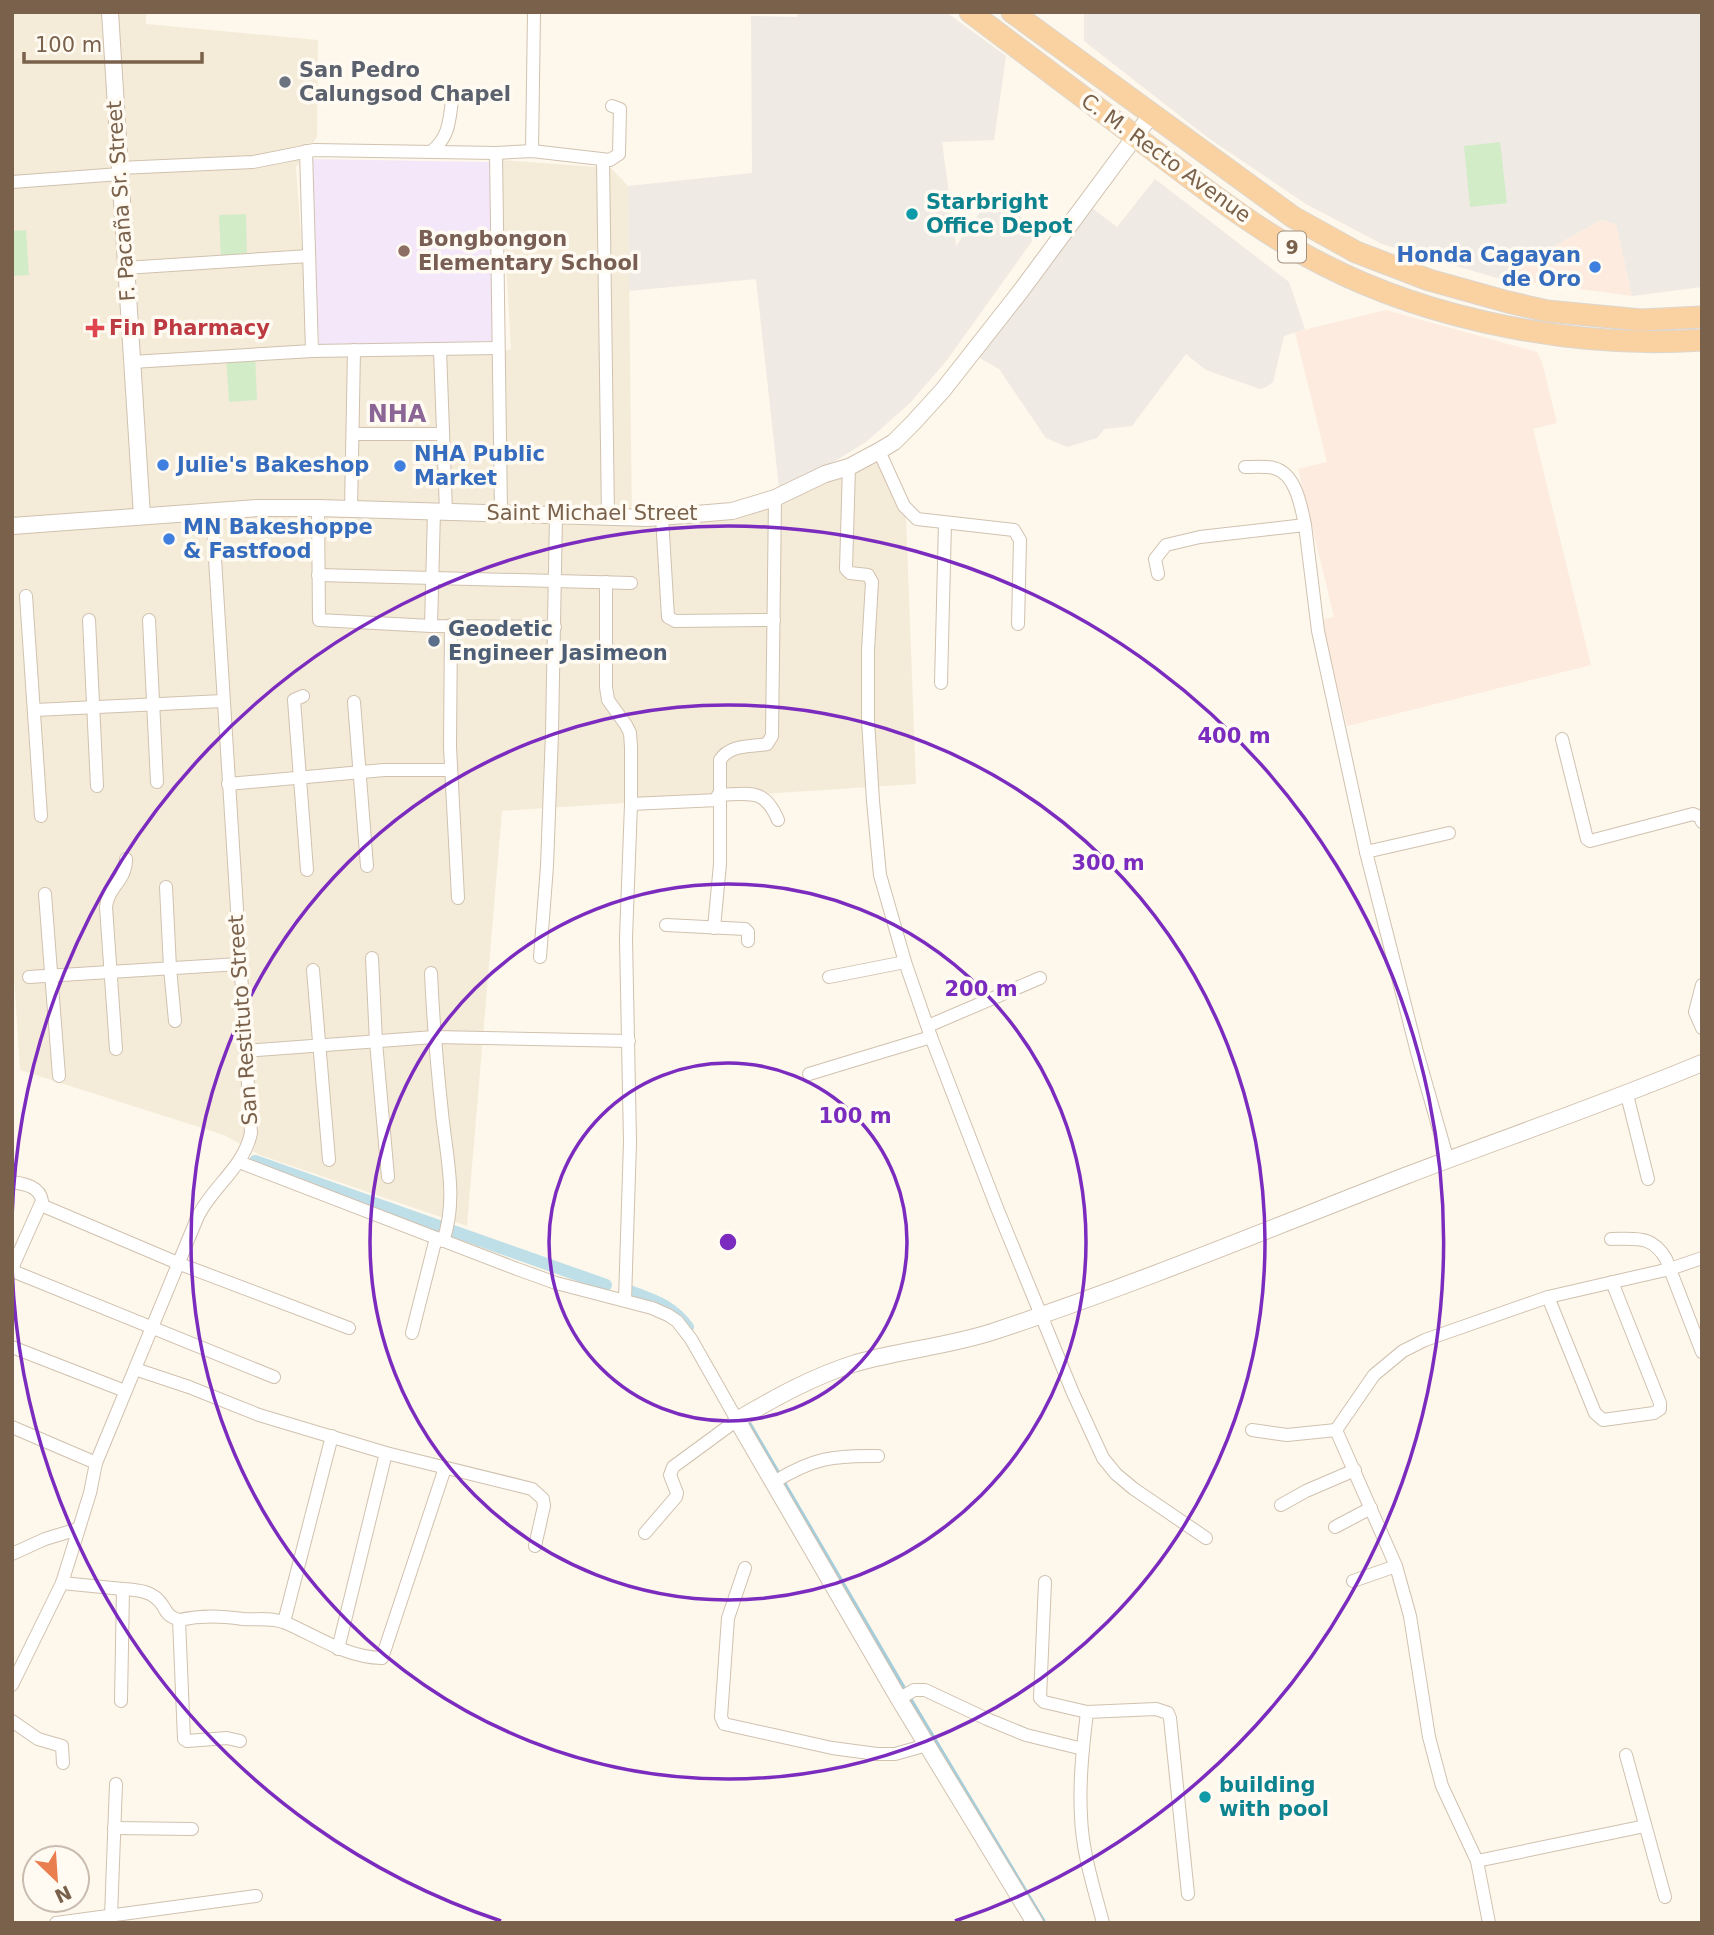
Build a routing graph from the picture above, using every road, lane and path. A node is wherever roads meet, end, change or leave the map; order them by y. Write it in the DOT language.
graph roads {
  1 [pos="110,12"];
  2 [pos="534,12"];
  3 [pos="970,12"];
  4 [pos="1012,12"];
  5 [pos="453,94"];
  6 [pos="612,106"];
  7 [pos="1151,115"];
  8 [pos="1135,136"];
  9 [pos="306,151"];
  10 [pos="432,151"];
  11 [pos="532,151"];
  12 [pos="496,153"];
  13 [pos="603,160"];
  14 [pos="120,171"];
  15 [pos="12,182"];
  16 [pos="309,256"];
  17 [pos="125,268"];
  18 [pos="1702,317"];
  19 [pos="1702,340"];
  20 [pos="497,348"];
  21 [pos="354,350"];
  22 [pos="440,350"];
  23 [pos="312,351"];
  24 [pos="132,362"];
  25 [pos="353,434"];
  26 [pos="442,434"];
  27 [pos="879,451"];
  28 [pos="849,467"];
  29 [pos="1245,467"];
  30 [pos="775,498"];
  31 [pos="318,508"];
  32 [pos="351,509"];
  33 [pos="212,511"];
  34 [pos="440,512"];
  35 [pos="501,514"];
  36 [pos="556,515"];
  37 [pos="142,516"];
  38 [pos="608,517"];
  39 [pos="662,517"];
  40 [pos="945,523"];
  41 [pos="12,526"];
  42 [pos="1305,526"];
  43 [pos="1158,574"];
  44 [pos="318,575"];
  45 [pos="432,577"];
  46 [pos="555,582"];
  47 [pos="606,582"];
  48 [pos="631,583"];
  49 [pos="26,596"];
  50 [pos="89,620"];
  51 [pos="149,620"];
  52 [pos="774,620"];
  53 [pos="1018,624"];
  54 [pos="431,625"];
  55 [pos="452,625"];
  56 [pos="555,626"];
  57 [pos="941,683"];
  58 [pos="303,696"];
  59 [pos="223,701"];
  60 [pos="354,702"];
  61 [pos="153,704"];
  62 [pos="93,707"];
  63 [pos="35,710"];
  64 [pos="1562,739"];
  65 [pos="451,770"];
  66 [pos="359,773"];
  67 [pos="300,778"];
  68 [pos="157,782"];
  69 [pos="228,784"];
  70 [pos="97,786"];
  71 [pos="718,797"];
  72 [pos="631,804"];
  73 [pos="41,816"];
  74 [pos="778,820"];
  75 [pos="1702,822"];
  76 [pos="1449,834"];
  77 [pos="1366,852"];
  78 [pos="126,859"];
  79 [pos="367,866"];
  80 [pos="307,870"];
  81 [pos="166,887"];
  82 [pos="45,894"];
  83 [pos="458,898"];
  84 [pos="666,925"];
  85 [pos="714,928"];
  86 [pos="748,942"];
  87 [pos="540,957"];
  88 [pos="372,958"];
  89 [pos="905,962"];
  90 [pos="239,964"];
  91 [pos="170,968"];
  92 [pos="313,970"];
  93 [pos="110,971"];
  94 [pos="431,973"];
  95 [pos="53,976"];
  96 [pos="29,977"];
  97 [pos="829,977"];
  98 [pos="1040,978"];
  99 [pos="1702,985"];
  100 [pos="175,1021"];
  101 [pos="1702,1028"];
  102 [pos="929,1031"];
  103 [pos="433,1037"];
  104 [pos="629,1041"];
  105 [pos="376,1042"];
  106 [pos="319,1046"];
  107 [pos="116,1049"];
  108 [pos="245,1051"];
  109 [pos="1702,1063"];
  110 [pos="809,1074"];
  111 [pos="59,1076"];
  112 [pos="1627,1095"];
  113 [pos="329,1160"];
  114 [pos="239,1161"];
  115 [pos="1448,1161"];
  116 [pos="388,1177"];
  117 [pos="1648,1179"];
  118 [pos="12,1182"];
  119 [pos="41,1205"];
  120 [pos="443,1235"];
  121 [pos="1611,1239"];
  122 [pos="1702,1258"];
  123 [pos="180,1264"];
  124 [pos="1670,1269"];
  125 [pos="1612,1282"];
  126 [pos="1548,1297"];
  127 [pos="625,1300"];
  128 [pos="1041,1314"];
  129 [pos="153,1327"];
  130 [pos="349,1328"];
  131 [pos="412,1333"];
  132 [pos="12,1347"];
  133 [pos="1702,1352"];
  134 [pos="135,1369"];
  135 [pos="274,1377"];
  136 [pos="125,1391"];
  137 [pos="737,1420"];
  138 [pos="12,1427"];
  139 [pos="1252,1430"];
  140 [pos="1336,1430"];
  141 [pos="332,1436"];
  142 [pos="386,1453"];
  143 [pos="878,1456"];
  144 [pos="96,1463"];
  145 [pos="444,1468"];
  146 [pos="1354,1470"];
  147 [pos="780,1478"];
  148 [pos="1281,1505"];
  149 [pos="1371,1507"];
  150 [pos="1335,1527"];
  151 [pos="78,1529"];
  152 [pos="645,1533"];
  153 [pos="1206,1538"];
  154 [pos="535,1546"];
  155 [pos="12,1554"];
  156 [pos="1396,1566"];
  157 [pos="745,1568"];
  158 [pos="1353,1581"];
  159 [pos="1045,1582"];
  160 [pos="62,1583"];
  161 [pos="123,1589"];
  162 [pos="179,1620"];
  163 [pos="284,1622"];
  164 [pos="338,1649"];
  165 [pos="12,1685"];
  166 [pos="906,1695"];
  167 [pos="121,1701"];
  168 [pos="1087,1712"];
  169 [pos="12,1721"];
  170 [pos="240,1741"];
  171 [pos="927,1745"];
  172 [pos="1083,1749"];
  173 [pos="1626,1755"];
  174 [pos="63,1763"];
  175 [pos="116,1784"];
  176 [pos="1646,1826"];
  177 [pos="114,1828"];
  178 [pos="192,1829"];
  179 [pos="1477,1861"];
  180 [pos="1188,1894"];
  181 [pos="256,1896"];
  182 [pos="1665,1897"];
  183 [pos="111,1916"];
  184 [pos="56,1923"];
  185 [pos="1035,1923"];
  186 [pos="1102,1923"];
  187 [pos="1489,1923"];
  1 -- 14 [label="street, F. Pacaña Sr. Street"];
  2 -- 11 [label="street"];
  3 -- 8 [label="highway, C. M. Recto Avenue / 9"];
  4 -- 7 [label="highway, C. M. Recto Avenue / 9"];
  5 -- 10 [label="street"];
  6 -- 13 [label="street"];
  7 -- 8 [label="street, Saint Michael Street"];
  7 -- 18 [label="highway, C. M. Recto Avenue / 9"];
  8 -- 19 [label="highway, C. M. Recto Avenue / 9"];
  8 -- 27 [label="street, Saint Michael Street"];
  9 -- 10 [label="street"];
  9 -- 14 [label="street"];
  9 -- 16 [label="street"];
  10 -- 12 [label="street"];
  11 -- 12 [label="street"];
  11 -- 13 [label="street"];
  12 -- 20 [label="street"];
  13 -- 38 [label="street"];
  14 -- 15 [label="street"];
  14 -- 17 [label="street, F. Pacaña Sr. Street"];
  16 -- 17 [label="street"];
  16 -- 23 [label="street"];
  17 -- 24 [label="street, F. Pacaña Sr. Street"];
  20 -- 22 [label="street"];
  20 -- 35 [label="street"];
  21 -- 22 [label="street"];
  21 -- 23 [label="street"];
  21 -- 25 [label="street"];
  22 -- 26 [label="street"];
  23 -- 24 [label="street"];
  24 -- 37 [label="street, F. Pacaña Sr. Street"];
  25 -- 26 [label="street"];
  25 -- 32 [label="street"];
  26 -- 34 [label="street"];
  27 -- 28 [label="street, Saint Michael Street"];
  27 -- 40 [label="street"];
  28 -- 30 [label="street, Saint Michael Street"];
  28 -- 89 [label="street"];
  29 -- 42 [label="street"];
  30 -- 39 [label="street, Saint Michael Street"];
  30 -- 52 [label="street"];
  31 -- 32 [label="street, Saint Michael Street"];
  31 -- 33 [label="street, Saint Michael Street"];
  31 -- 44 [label="street"];
  32 -- 34 [label="street, Saint Michael Street"];
  33 -- 37 [label="street, Saint Michael Street"];
  33 -- 59 [label="street, San Restituto Street"];
  34 -- 35 [label="street, Saint Michael Street"];
  34 -- 45 [label="street"];
  35 -- 36 [label="street, Saint Michael Street"];
  36 -- 38 [label="street, Saint Michael Street"];
  36 -- 46 [label="street"];
  37 -- 41 [label="street, Saint Michael Street"];
  38 -- 39 [label="street, Saint Michael Street"];
  39 -- 52 [label="street"];
  40 -- 53 [label="street"];
  40 -- 57 [label="street"];
  42 -- 43 [label="street"];
  42 -- 77 [label="street"];
  44 -- 45 [label="street"];
  44 -- 54 [label="street"];
  45 -- 46 [label="street"];
  45 -- 54 [label="street"];
  46 -- 47 [label="street"];
  46 -- 56 [label="street"];
  47 -- 48 [label="street"];
  47 -- 72 [label="street"];
  49 -- 63 [label="street"];
  50 -- 62 [label="street"];
  51 -- 61 [label="street"];
  52 -- 71 [label="street"];
  54 -- 55 [label="street"];
  55 -- 56 [label="street"];
  55 -- 65 [label="street"];
  56 -- 87 [label="street"];
  58 -- 67 [label="street"];
  59 -- 61 [label="street"];
  59 -- 69 [label="street, San Restituto Street"];
  60 -- 66 [label="street"];
  61 -- 62 [label="street"];
  61 -- 68 [label="street"];
  62 -- 63 [label="street"];
  62 -- 70 [label="street"];
  63 -- 73 [label="street"];
  64 -- 75 [label="street"];
  65 -- 66 [label="street"];
  65 -- 83 [label="street"];
  66 -- 67 [label="street"];
  66 -- 79 [label="street"];
  67 -- 69 [label="street"];
  67 -- 80 [label="street"];
  69 -- 90 [label="street, San Restituto Street"];
  71 -- 72 [label="street"];
  71 -- 74 [label="street"];
  71 -- 85 [label="street"];
  72 -- 104 [label="street"];
  76 -- 77 [label="street"];
  77 -- 115 [label="street"];
  78 -- 93 [label="street"];
  81 -- 91 [label="street"];
  82 -- 95 [label="street"];
  84 -- 85 [label="street"];
  85 -- 86 [label="street"];
  88 -- 105 [label="street"];
  89 -- 97 [label="street"];
  89 -- 102 [label="street"];
  90 -- 91 [label="street"];
  90 -- 108 [label="street, San Restituto Street"];
  91 -- 93 [label="street"];
  91 -- 100 [label="street"];
  92 -- 106 [label="street"];
  93 -- 95 [label="street"];
  93 -- 107 [label="street"];
  94 -- 103 [label="street"];
  95 -- 96 [label="street"];
  95 -- 111 [label="street"];
  98 -- 102 [label="street"];
  99 -- 101 [label="street"];
  102 -- 110 [label="street"];
  102 -- 128 [label="street"];
  103 -- 104 [label="street"];
  103 -- 105 [label="street"];
  103 -- 120 [label="street"];
  104 -- 127 [label="street"];
  105 -- 106 [label="street"];
  105 -- 116 [label="street"];
  106 -- 108 [label="street"];
  106 -- 113 [label="street"];
  108 -- 114 [label="street, San Restituto Street"];
  109 -- 112 [label="street"];
  112 -- 115 [label="street"];
  112 -- 117 [label="street"];
  114 -- 120 [label="street"];
  114 -- 123 [label="street, San Restituto Street"];
  115 -- 128 [label="street"];
  118 -- 119 [label="street"];
  119 -- 123 [label="street"];
  119 -- 129 [label="street"];
  120 -- 127 [label="street"];
  120 -- 131 [label="street"];
  121 -- 124 [label="street"];
  122 -- 124 [label="street"];
  123 -- 129 [label="street, San Restituto Street"];
  123 -- 130 [label="street"];
  124 -- 125 [label="street"];
  124 -- 133 [label="street"];
  125 -- 126 [label="street"];
  125 -- 126 [label="street"];
  126 -- 140 [label="street"];
  127 -- 137 [label="street"];
  128 -- 137 [label="street"];
  128 -- 153 [label="street"];
  129 -- 134 [label="street, San Restituto Street"];
  129 -- 135 [label="street"];
  132 -- 136 [label="street"];
  134 -- 136 [label="street, San Restituto Street"];
  134 -- 141 [label="street"];
  136 -- 144 [label="street, San Restituto Street"];
  137 -- 147 [label="street"];
  137 -- 152 [label="street"];
  138 -- 144 [label="street"];
  139 -- 140 [label="street"];
  140 -- 146 [label="street"];
  141 -- 142 [label="street"];
  141 -- 163 [label="street"];
  142 -- 145 [label="street"];
  142 -- 164 [label="street"];
  143 -- 147 [label="street"];
  144 -- 151 [label="street, San Restituto Street"];
  145 -- 154 [label="street"];
  145 -- 164 [label="street"];
  146 -- 148 [label="street"];
  146 -- 149 [label="street"];
  147 -- 166 [label="street"];
  149 -- 150 [label="street"];
  149 -- 156 [label="street"];
  151 -- 155 [label="street"];
  151 -- 160 [label="street, San Restituto Street"];
  156 -- 158 [label="street"];
  156 -- 179 [label="street"];
  157 -- 171 [label="street"];
  159 -- 168 [label="street"];
  160 -- 161 [label="street"];
  160 -- 165 [label="street, San Restituto Street"];
  161 -- 162 [label="street"];
  161 -- 167 [label="street"];
  162 -- 163 [label="street"];
  162 -- 170 [label="street"];
  163 -- 164 [label="street"];
  166 -- 171 [label="street"];
  166 -- 172 [label="street"];
  168 -- 172 [label="street"];
  168 -- 180 [label="street"];
  169 -- 174 [label="street"];
  171 -- 185 [label="street"];
  172 -- 186 [label="street"];
  173 -- 176 [label="street"];
  175 -- 177 [label="street"];
  176 -- 179 [label="street"];
  176 -- 182 [label="street"];
  177 -- 178 [label="street"];
  177 -- 183 [label="street"];
  179 -- 187 [label="street"];
  181 -- 183 [label="street"];
  183 -- 184 [label="street"];
}
